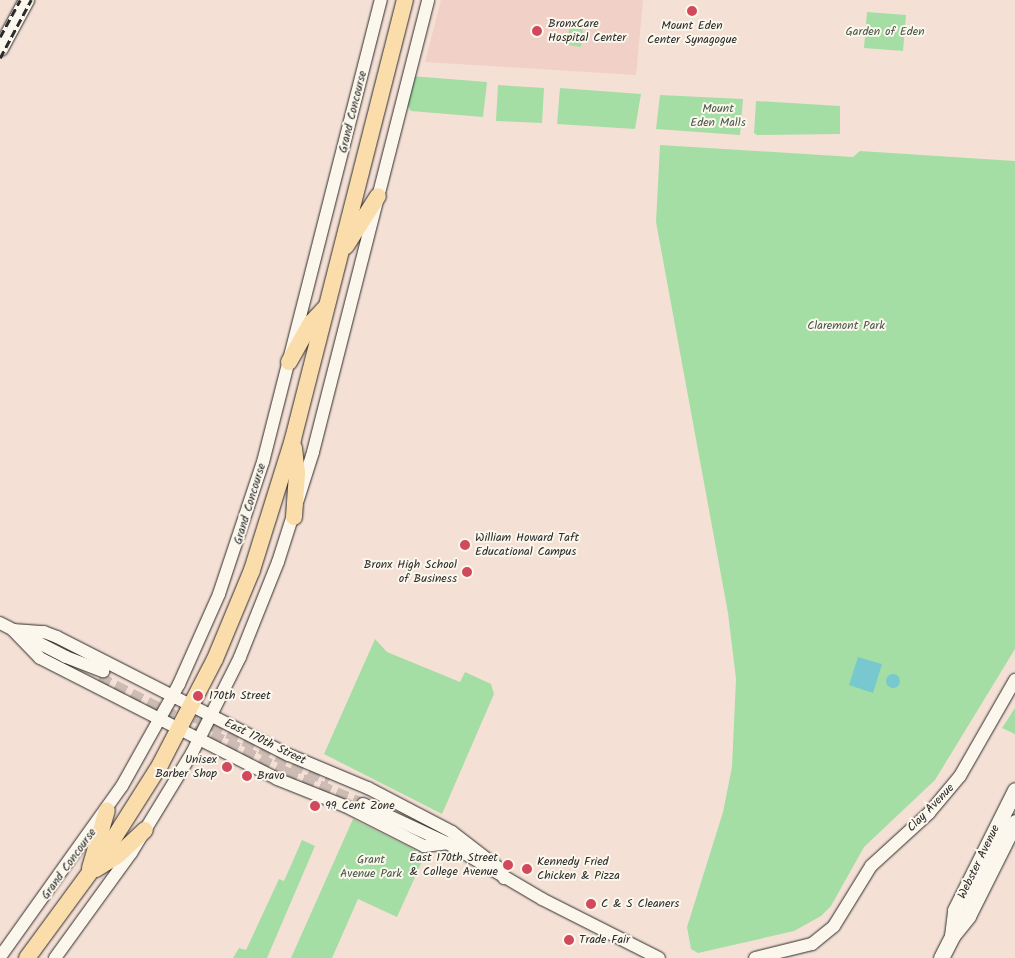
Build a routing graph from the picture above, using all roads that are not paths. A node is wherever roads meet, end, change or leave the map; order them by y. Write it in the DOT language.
graph roads {
  1 [pos="26,0"];
  2 [pos="381,0"];
  3 [pos="405,0"];
  4 [pos="428,0"];
  5 [pos="0,48"];
  6 [pos="378,196"];
  7 [pos="340,254"];
  8 [pos="327,306"];
  9 [pos="289,362"];
  10 [pos="293,440"];
  11 [pos="294,517"];
  12 [pos="0,623"];
  13 [pos="13,630"];
  14 [pos="101,675"];
  15 [pos="1015,680"];
  16 [pos="172,696"];
  17 [pos="192,706"];
  18 [pos="212,716"];
  19 [pos="160,720"];
  20 [pos="179,730"];
  21 [pos="199,740"];
  22 [pos="1015,790"];
  23 [pos="364,801"];
  24 [pos="107,810"];
  25 [pos="1015,822"];
  26 [pos="146,830"];
  27 [pos="447,843"];
  28 [pos="90,873"];
  29 [pos="504,878"];
  30 [pos="952,936"];
  31 [pos="0,957"];
  32 [pos="27,958"];
  33 [pos="55,958"];
  34 [pos="660,958"];
  35 [pos="755,958"];
  36 [pos="941,958"];
  1 -- 5 [label="main road"];
  2 -- 9 [label="street, Grand Concourse"];
  3 -- 7 [label="main road, Grand Concourse"];
  4 -- 6 [label="street"];
  6 -- 7 [label="main road"];
  6 -- 11 [label="street"];
  7 -- 8 [label="main road, Grand Concourse"];
  8 -- 9 [label="main road"];
  8 -- 10 [label="main road, Grand Concourse"];
  9 -- 16 [label="street, Grand Concourse"];
  10 -- 11 [label="main road"];
  10 -- 17 [label="main road, Grand Concourse"];
  11 -- 18 [label="street"];
  12 -- 13 [label="street, East 170th Street"];
  13 -- 14 [label="street, East 170th Street"];
  13 -- 16 [label="street, East 170th Street"];
  13 -- 19 [label="street, East 170th Street"];
  15 -- 35 [label="street, Clay Avenue"];
  16 -- 17 [label="street, East 170th Street"];
  16 -- 19 [label="street, Grand Concourse"];
  17 -- 18 [label="street, East 170th Street"];
  17 -- 20 [label="main road, Grand Concourse"];
  18 -- 21 [label="street"];
  18 -- 29 [label="street, East 170th Street"];
  19 -- 20 [label="street, East 170th Street"];
  19 -- 24 [label="street, Grand Concourse"];
  20 -- 21 [label="street, East 170th Street"];
  20 -- 28 [label="main road, Grand Concourse"];
  21 -- 26 [label="street"];
  21 -- 27 [label="street, East 170th Street"];
  22 -- 30 [label="main road, Webster Avenue"];
  23 -- 27 [label="street, East 170th Street"];
  24 -- 28 [label="main road"];
  24 -- 31 [label="street, Grand Concourse"];
  25 -- 30 [label="main road, Webster Avenue"];
  26 -- 28 [label="main road"];
  26 -- 33 [label="street"];
  27 -- 29 [label="street, East 170th Street"];
  28 -- 32 [label="main road, Grand Concourse"];
  29 -- 34 [label="street, East 170th Street"];
  30 -- 36 [label="main road, Webster Avenue"];
}
